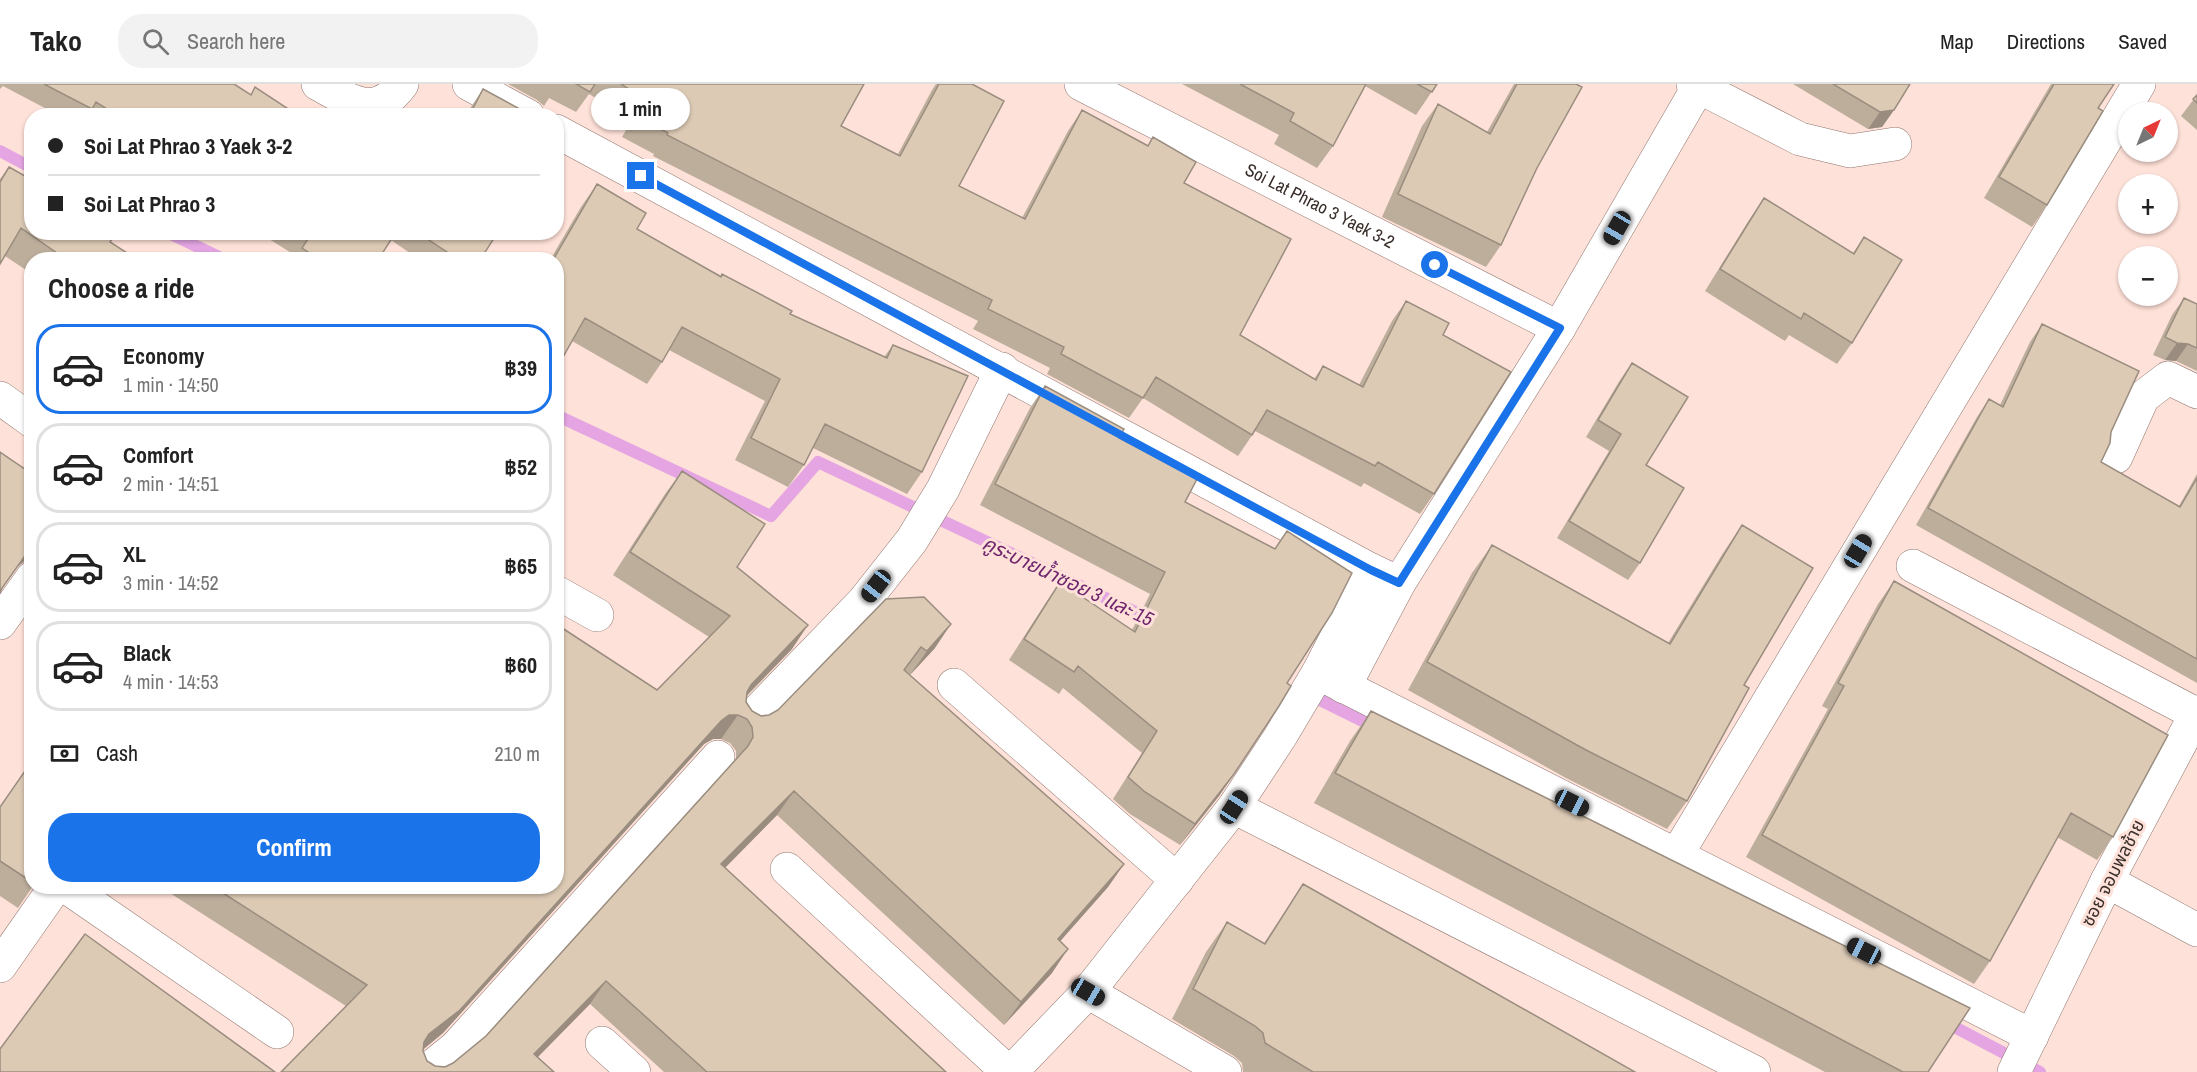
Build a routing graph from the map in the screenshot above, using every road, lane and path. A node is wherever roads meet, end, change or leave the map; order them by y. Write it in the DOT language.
graph roads {
  1 [pos="318,84"];
  2 [pos="402,84"];
  3 [pos="470,84"];
  4 [pos="1080,84"];
  5 [pos="2139,84"];
  6 [pos="1697,85"];
  7 [pos="514,108"];
  8 [pos="564,135"];
  9 [pos="1894,144"];
  10 [pos="1560,328"];
  11 [pos="1002,369"];
  12 [pos="2197,392"];
  13 [pos="0,398"];
  14 [pos="24,415"];
  15 [pos="2116,457"];
  16 [pos="1912,566"];
  17 [pos="1385,576"];
  18 [pos="24,589"];
  19 [pos="564,596"];
  20 [pos="597,615"];
  21 [pos="0,623"];
  22 [pos="954,685"];
  23 [pos="1317,688"];
  24 [pos="2196,713"];
  25 [pos="748,721"];
  26 [pos="718,756"];
  27 [pos="1234,807"];
  28 [pos="1676,856"];
  29 [pos="787,869"];
  30 [pos="1177,880"];
  31 [pos="2107,881"];
  32 [pos="50,894"];
  33 [pos="76,894"];
  34 [pos="2197,930"];
  35 [pos="0,966"];
  36 [pos="1088,992"];
  37 [pos="277,1032"];
  38 [pos="602,1043"];
  39 [pos="2025,1051"];
  40 [pos="425,1072"];
  41 [pos="634,1072"];
  42 [pos="1010,1072"];
  43 [pos="1225,1072"];
  44 [pos="1754,1072"];
  1 -- 2 [label="street"];
  3 -- 7 [label="street"];
  4 -- 10 [label="street, Soi Lat Phrao 3 Yaek 3-2"];
  5 -- 28 [label="street"];
  6 -- 9 [label="street"];
  6 -- 10 [label="street"];
  8 -- 11 [label="street"];
  10 -- 17 [label="street"];
  11 -- 17 [label="street"];
  11 -- 25 [label="street"];
  12 -- 15 [label="street"];
  13 -- 14 [label="street"];
  16 -- 24 [label="street"];
  17 -- 23 [label="street"];
  18 -- 21 [label="street"];
  19 -- 20 [label="street"];
  22 -- 30 [label="street"];
  23 -- 27 [label="street"];
  23 -- 28 [label="street"];
  24 -- 31 [label="street, ซอย จอมพลซ้าย"];
  26 -- 40 [label="street"];
  27 -- 30 [label="street"];
  27 -- 44 [label="street"];
  28 -- 39 [label="street"];
  29 -- 42 [label="street"];
  30 -- 36 [label="street"];
  31 -- 34 [label="street"];
  31 -- 39 [label="street, ซอย จอมพลซ้าย"];
  32 -- 35 [label="street"];
  33 -- 37 [label="street"];
  36 -- 42 [label="street"];
  36 -- 43 [label="street"];
  38 -- 41 [label="street"];
}
